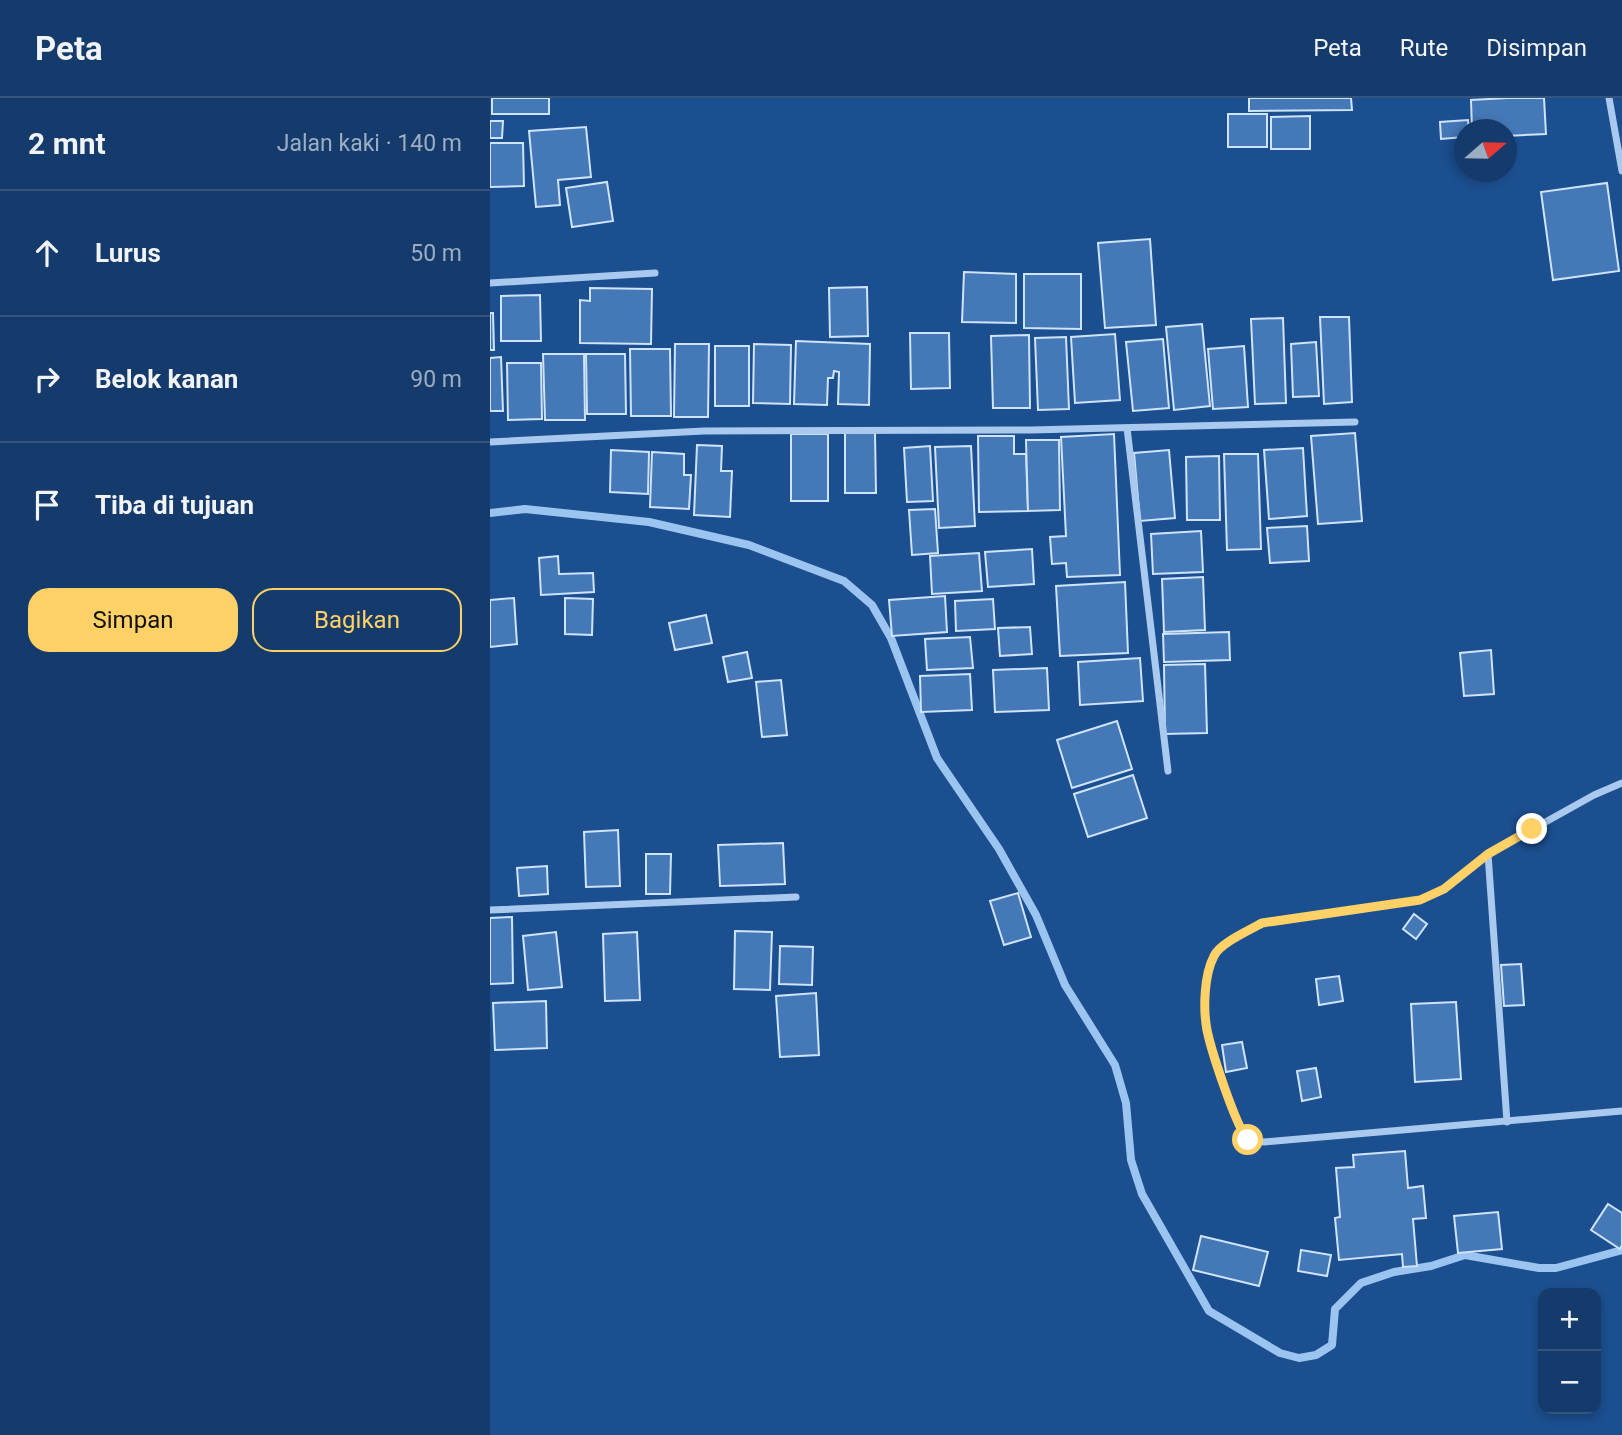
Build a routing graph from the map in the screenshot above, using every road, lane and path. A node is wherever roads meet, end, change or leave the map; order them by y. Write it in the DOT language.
graph roads {
  1 [pos="1609,98"];
  2 [pos="1622,171"];
  3 [pos="655,273"];
  4 [pos="490,283"];
  5 [pos="1354,422"];
  6 [pos="1126,428"];
  7 [pos="490,442"];
  8 [pos="1168,771"];
  9 [pos="1622,783"];
  10 [pos="1488,854"];
  11 [pos="796,897"];
  12 [pos="490,910"];
  13 [pos="1622,1111"];
  14 [pos="1507,1122"];
  1 -- 2 [label="street"];
  3 -- 4 [label="street"];
  5 -- 6 [label="street"];
  6 -- 7 [label="street"];
  6 -- 8 [label="street"];
  9 -- 10 [label="street"];
  10 -- 14 [label="street"];
  10 -- 14 [label="street"];
  11 -- 12 [label="street"];
  13 -- 14 [label="street"];
}
